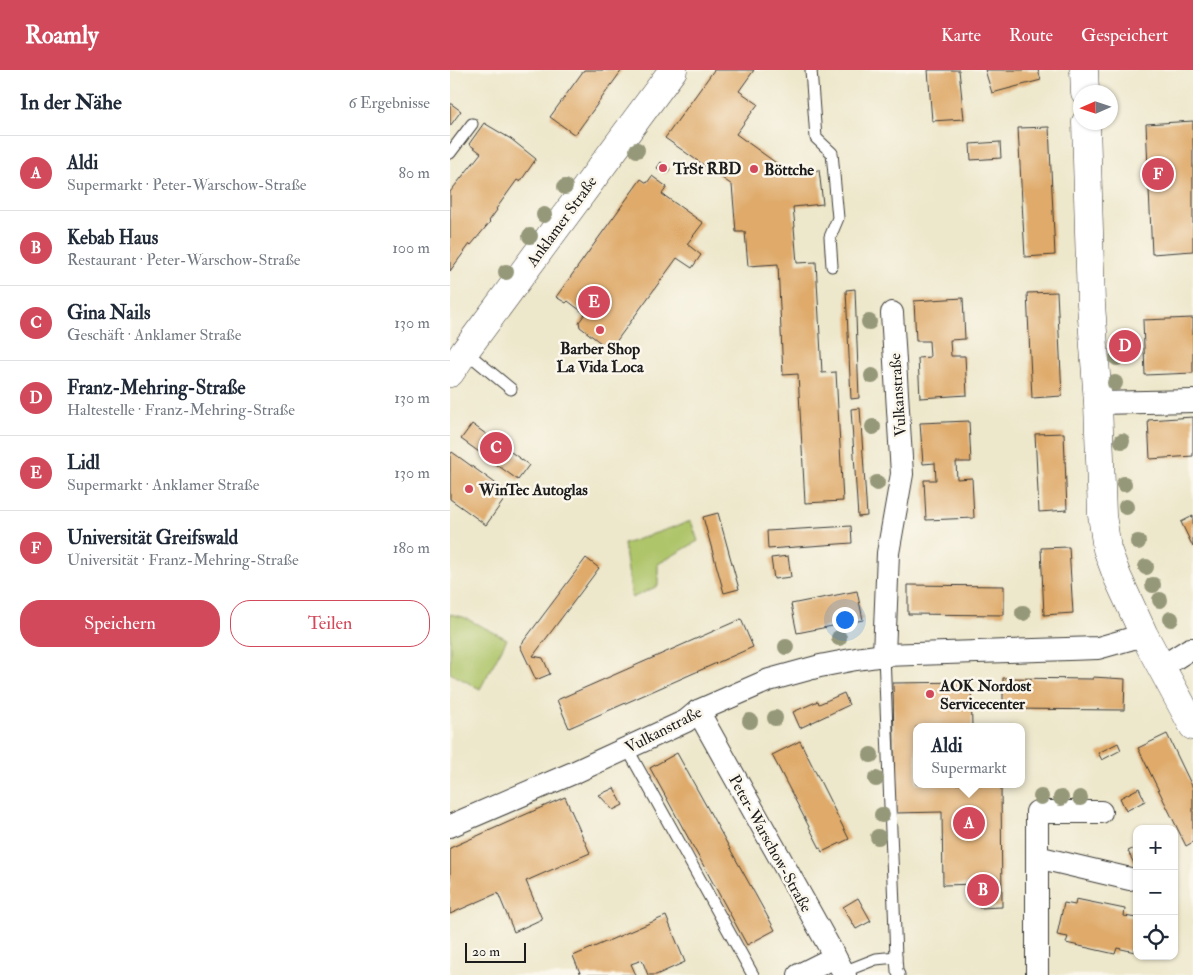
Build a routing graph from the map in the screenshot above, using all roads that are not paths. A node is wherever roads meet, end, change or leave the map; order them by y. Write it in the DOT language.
graph roads {
  1 [pos="673,70"];
  2 [pos="811,70"];
  3 [pos="1084,70"];
  4 [pos="1085,85"];
  5 [pos="472,124"];
  6 [pos="1086,130"];
  7 [pos="450,153"];
  8 [pos="832,266"];
  9 [pos="892,313"];
  10 [pos="457,346"];
  11 [pos="450,373"];
  12 [pos="511,389"];
  13 [pos="1193,400"];
  14 [pos="1098,403"];
  15 [pos="1144,636"];
  16 [pos="1193,649"];
  17 [pos="884,655"];
  18 [pos="1160,668"];
  19 [pos="698,711"];
  20 [pos="1193,726"];
  21 [pos="627,748"];
  22 [pos="1100,812"];
  23 [pos="450,826"];
  24 [pos="1037,857"];
  25 [pos="1130,879"];
  26 [pos="896,957"];
  27 [pos="841,968"];
  28 [pos="752,975"];
  29 [pos="799,975"];
  30 [pos="899,975"];
  31 [pos="1038,975"];
  1 -- 10 [label="street, Anklamer Straße"];
  2 -- 8 [label="lane"];
  3 -- 4 [label="street"];
  5 -- 7 [label="lane"];
  6 -- 14 [label="street"];
  9 -- 17 [label="street, Vulkanstraße"];
  10 -- 11 [label="street, Anklamer Straße"];
  10 -- 12 [label="lane"];
  13 -- 14 [label="street"];
  14 -- 15 [label="street"];
  15 -- 17 [label="street, Vulkanstraße"];
  15 -- 18 [label="street"];
  16 -- 18 [label="street"];
  17 -- 19 [label="street, Vulkanstraße"];
  17 -- 26 [label="lane"];
  18 -- 20 [label="street"];
  19 -- 21 [label="street, Vulkanstraße"];
  19 -- 27 [label="street, Peter-Warschow-Straße"];
  21 -- 23 [label="street, Vulkanstraße"];
  21 -- 28 [label="lane"];
  22 -- 24 [label="street"];
  24 -- 25 [label="street"];
  24 -- 31 [label="street"];
  26 -- 27 [label="lane"];
  26 -- 30 [label="lane"];
  27 -- 29 [label="street"];
}
